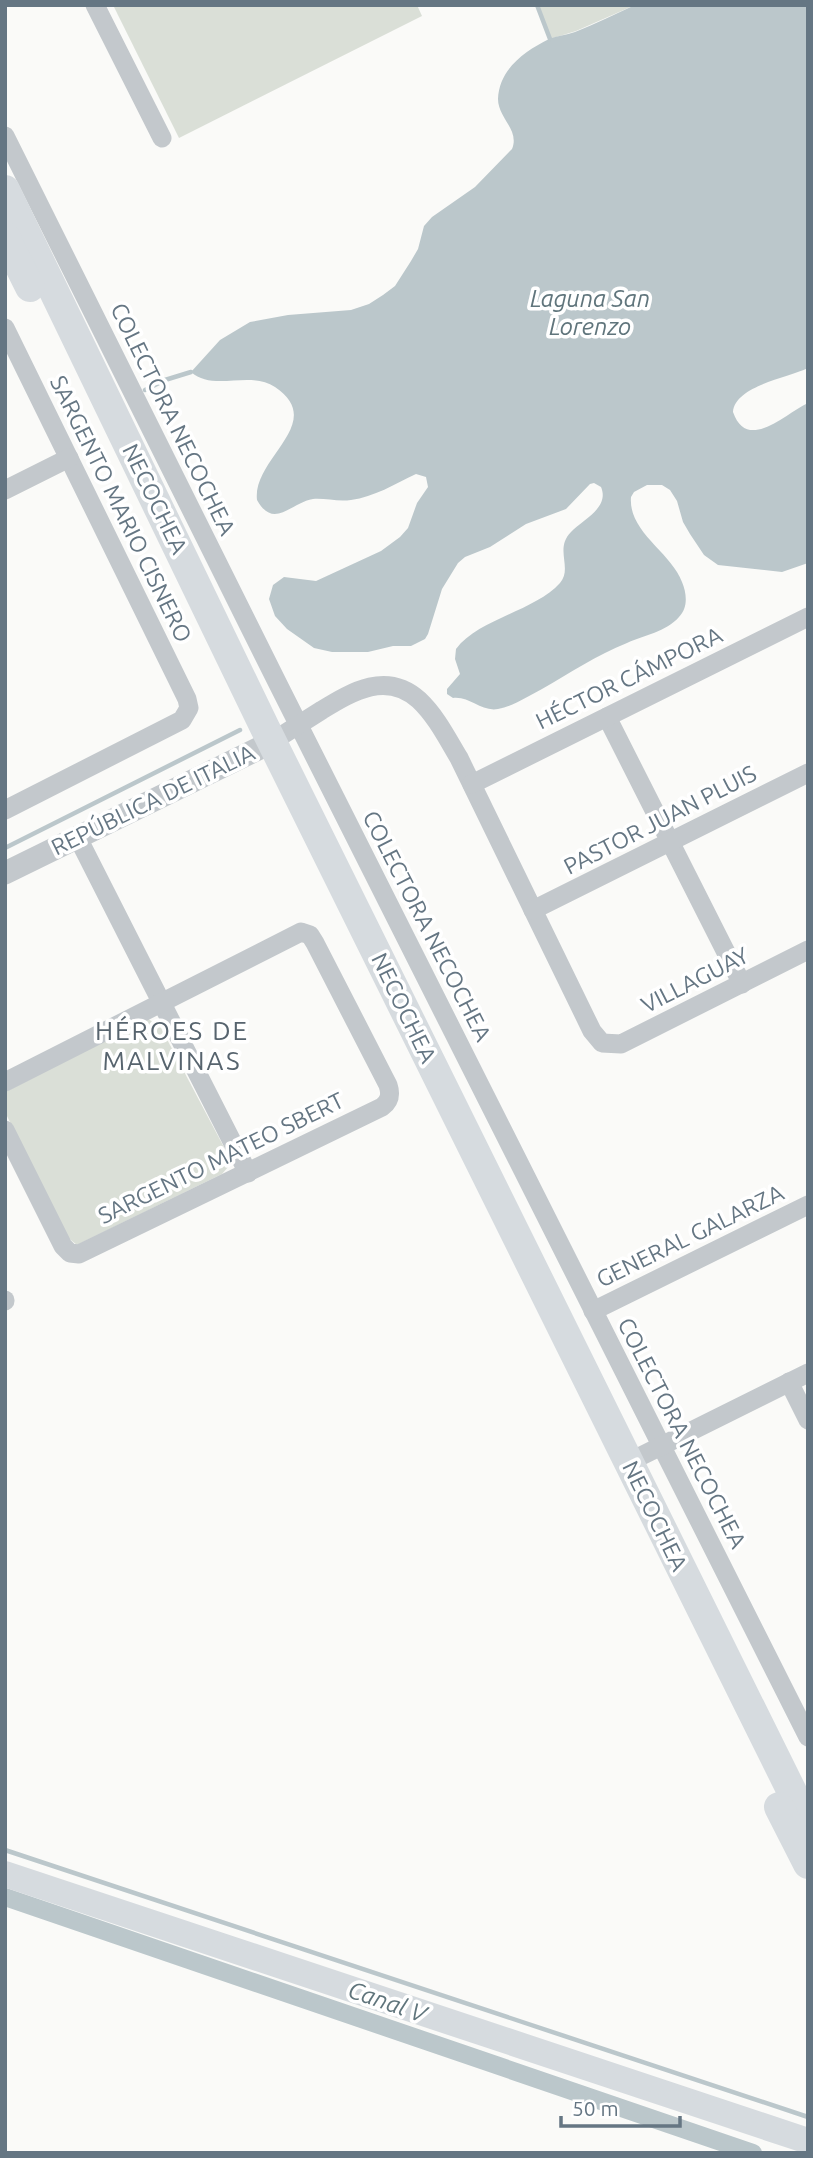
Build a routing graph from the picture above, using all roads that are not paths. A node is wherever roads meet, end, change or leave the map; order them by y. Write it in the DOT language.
graph roads {
  1 [pos="95,5"];
  2 [pos="5,136"];
  3 [pos="162,138"];
  4 [pos="5,190"];
  5 [pos="5,237"];
  6 [pos="5,328"];
  7 [pos="69,458"];
  8 [pos="5,490"];
  9 [pos="808,617"];
  10 [pos="607,717"];
  11 [pos="299,725"];
  12 [pos="263,746"];
  13 [pos="808,773"];
  14 [pos="472,784"];
  15 [pos="5,810"];
  16 [pos="78,838"];
  17 [pos="670,842"];
  18 [pos="5,873"];
  19 [pos="533,910"];
  20 [pos="808,950"];
  21 [pos="742,984"];
  22 [pos="161,1002"];
  23 [pos="602,1043"];
  24 [pos="5,1082"];
  25 [pos="5,1130"];
  26 [pos="248,1172"];
  27 [pos="808,1205"];
  28 [pos="593,1311"];
  29 [pos="808,1373"];
  30 [pos="789,1382"];
  31 [pos="808,1420"];
  32 [pos="661,1446"];
  33 [pos="629,1462"];
  34 [pos="802,1712"];
  35 [pos="808,1737"];
  36 [pos="808,1824"];
  37 [pos="808,1864"];
  38 [pos="5,1874"];
  39 [pos="808,2141"];
  1 -- 3 [label="street"];
  2 -- 11 [label="street, COLECTORA NECOCHEA"];
  4 -- 12 [label="main road, NECOCHEA"];
  5 -- 12 [label="main road, NECOCHEA"];
  6 -- 7 [label="street, SARGENTO MARIO CISNERO"];
  7 -- 8 [label="street"];
  7 -- 15 [label="street, SARGENTO MARIO CISNERO"];
  9 -- 10 [label="street, HÉCTOR CÁMPORA"];
  10 -- 14 [label="street, HÉCTOR CÁMPORA"];
  10 -- 17 [label="street"];
  11 -- 12 [label="street, REPÚBLICA DE ITALIA"];
  11 -- 14 [label="street, REPÚBLICA DE ITALIA"];
  11 -- 28 [label="street, COLECTORA NECOCHEA"];
  12 -- 16 [label="street, REPÚBLICA DE ITALIA"];
  12 -- 33 [label="main road, NECOCHEA"];
  12 -- 37 [label="main road, NECOCHEA"];
  13 -- 17 [label="street, PASTOR JUAN PLUIS"];
  14 -- 19 [label="street, REPÚBLICA DE ITALIA"];
  16 -- 18 [label="street, REPÚBLICA DE ITALIA"];
  16 -- 22 [label="street"];
  17 -- 19 [label="street, PASTOR JUAN PLUIS"];
  17 -- 21 [label="street"];
  19 -- 23 [label="street, REPÚBLICA DE ITALIA"];
  20 -- 21 [label="street, VILLAGUAY"];
  21 -- 23 [label="street, VILLAGUAY"];
  22 -- 24 [label="street"];
  22 -- 26 [label="street"];
  22 -- 26 [label="street, SARGENTO MATEO SBERT"];
  25 -- 26 [label="street, SARGENTO MATEO SBERT"];
  27 -- 28 [label="street, GENERAL GALARZA"];
  28 -- 32 [label="street, COLECTORA NECOCHEA"];
  29 -- 30 [label="street"];
  30 -- 31 [label="street"];
  30 -- 32 [label="street"];
  32 -- 33 [label="street"];
  32 -- 34 [label="street, COLECTORA NECOCHEA"];
  33 -- 36 [label="main road, NECOCHEA"];
  34 -- 35 [label="street, COLECTORA NECOCHEA"];
  38 -- 39 [label="main road"];
}
